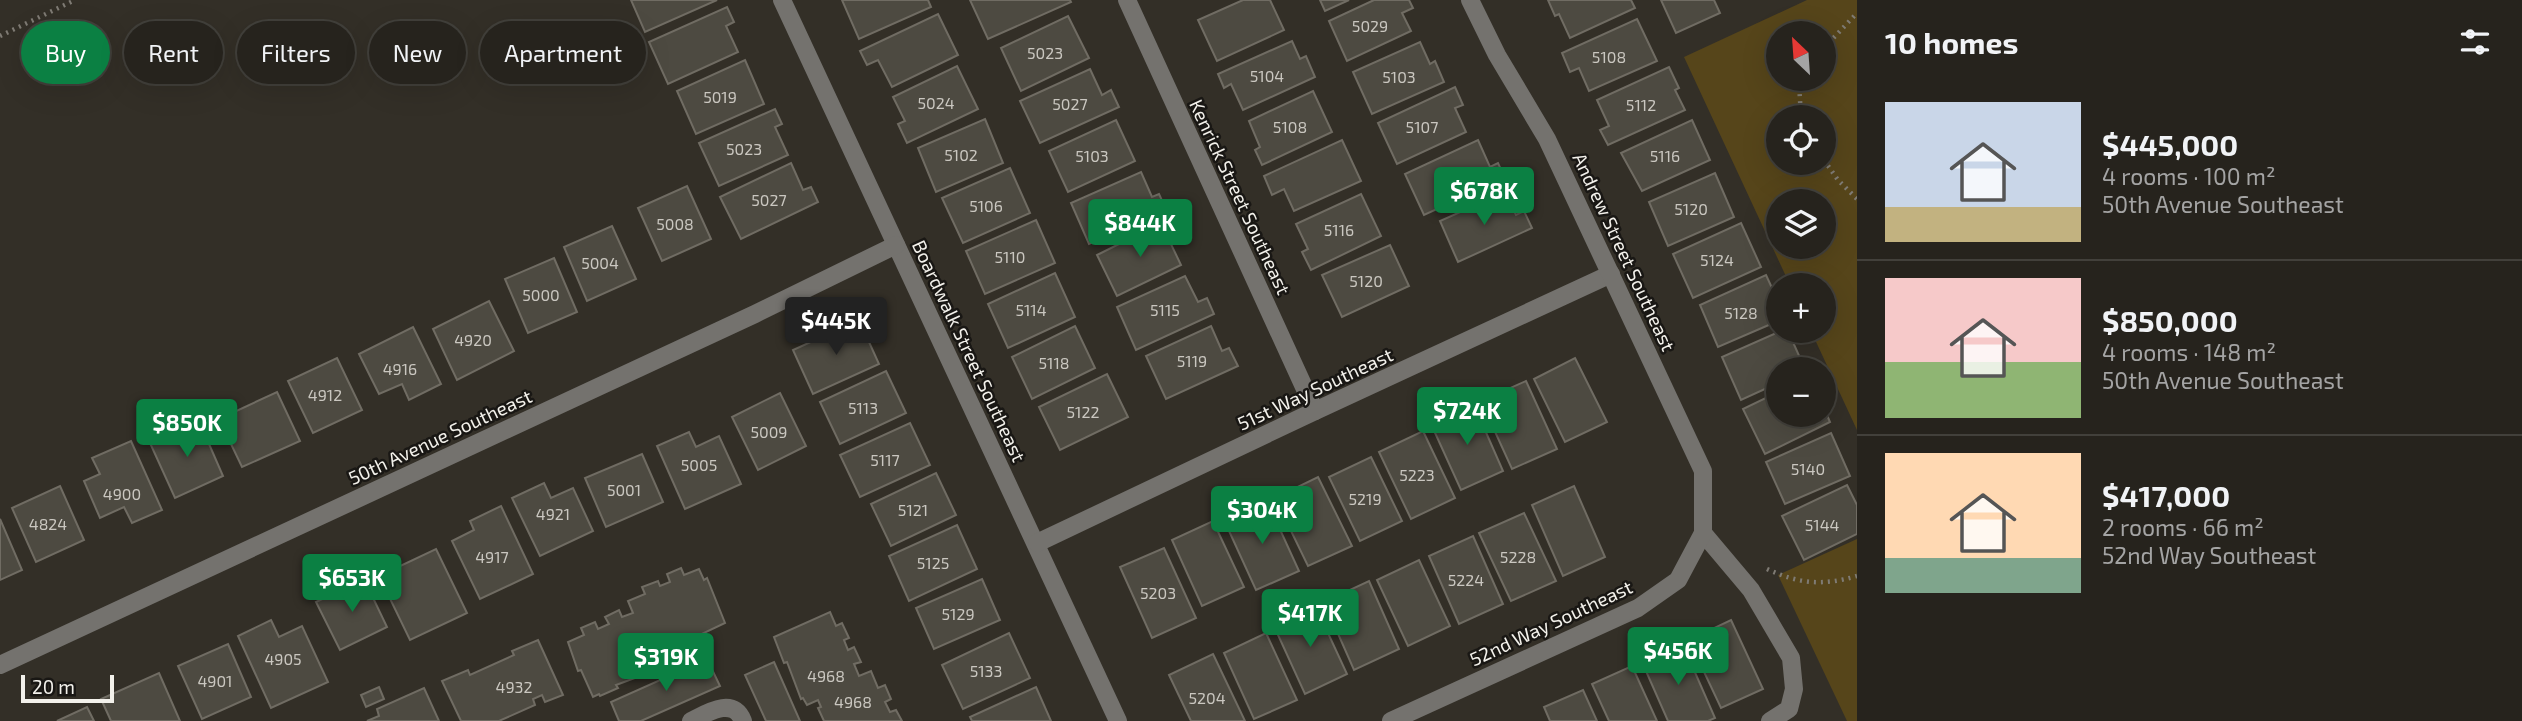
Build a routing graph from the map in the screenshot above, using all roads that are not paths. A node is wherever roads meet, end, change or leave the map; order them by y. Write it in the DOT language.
graph roads {
  1 [pos="782,0"];
  2 [pos="1127,0"];
  3 [pos="1470,0"];
  4 [pos="896,245"];
  5 [pos="1611,274"];
  6 [pos="1315,411"];
  7 [pos="1703,533"];
  8 [pos="1037,543"];
  9 [pos="0,664"];
  10 [pos="691,721"];
  11 [pos="743,721"];
  12 [pos="1118,721"];
  13 [pos="1391,721"];
  14 [pos="1770,721"];
  1 -- 4 [label="street, Boardwalk Street Southeast"];
  2 -- 6 [label="street, Kenrick Street Southeast"];
  3 -- 5 [label="street, Andrew Street Southeast"];
  4 -- 8 [label="street, Boardwalk Street Southeast"];
  4 -- 9 [label="street, 50th Avenue Southeast"];
  5 -- 6 [label="street, 51st Way Southeast"];
  5 -- 7 [label="street, Andrew Street Southeast"];
  6 -- 8 [label="street, 51st Way Southeast"];
  7 -- 13 [label="street, 52nd Way Southeast"];
  7 -- 14 [label="street"];
  8 -- 12 [label="street, Boardwalk Street Southeast"];
  10 -- 11 [label="street"];
}
